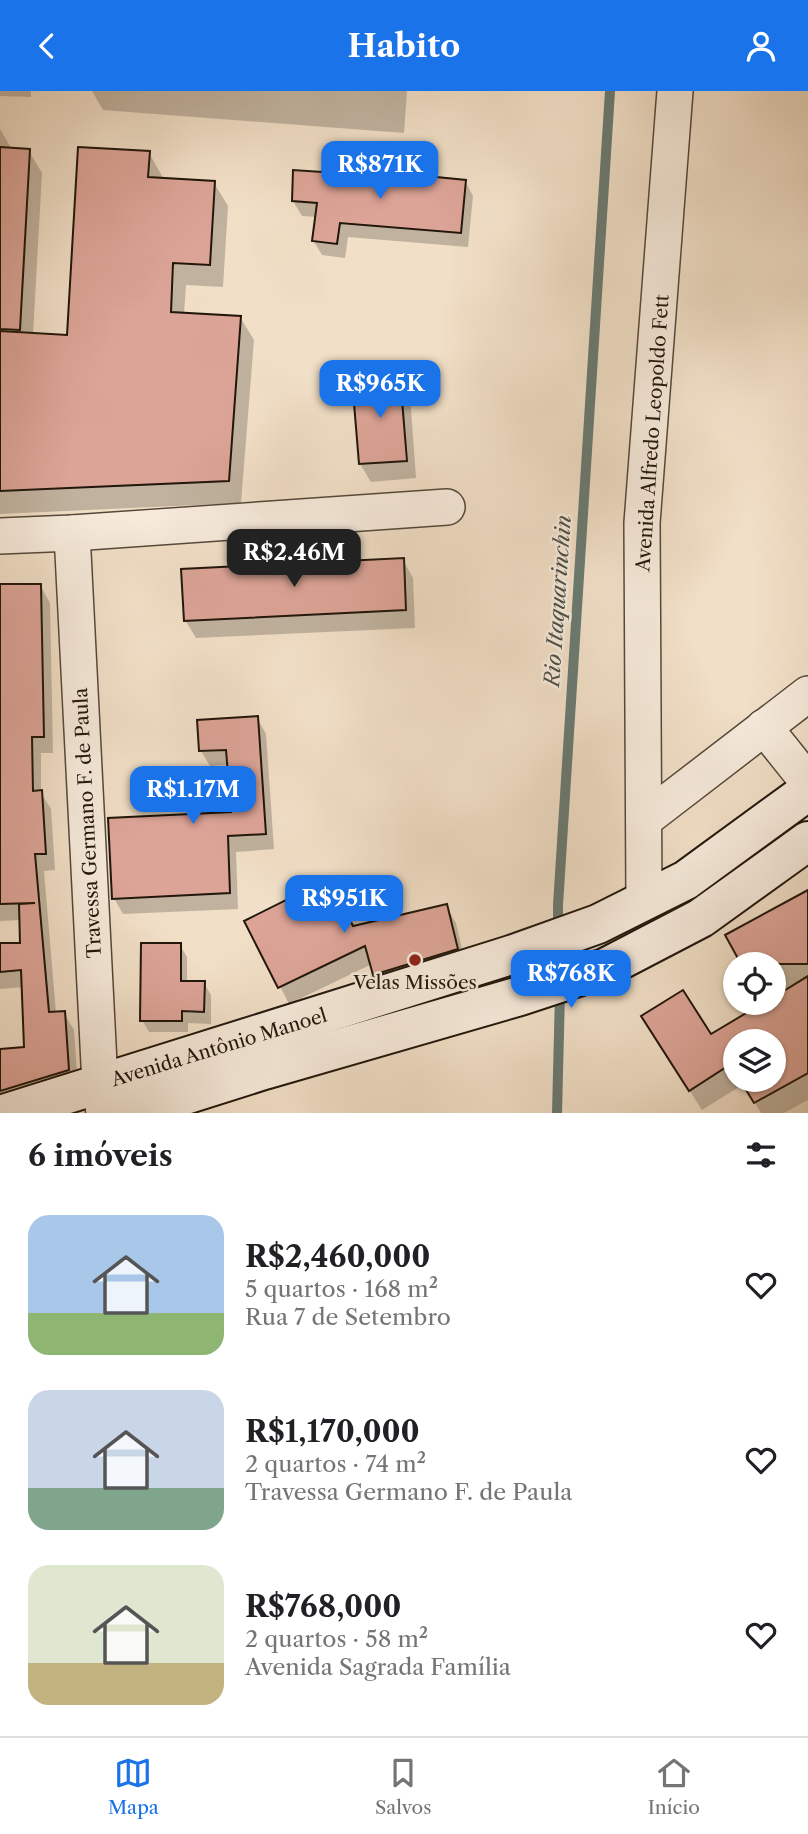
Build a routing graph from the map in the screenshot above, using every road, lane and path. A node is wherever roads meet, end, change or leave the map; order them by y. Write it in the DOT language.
graph roads {
  1 [pos="675,91"];
  2 [pos="447,507"];
  3 [pos="72,533"];
  4 [pos="0,536"];
  5 [pos="808,694"];
  6 [pos="764,727"];
  7 [pos="808,782"];
  8 [pos="808,791"];
  9 [pos="644,820"];
  10 [pos="808,841"];
  11 [pos="644,902"];
  12 [pos="102,1098"];
  13 [pos="6,1113"];
  14 [pos="128,1113"];
  1 -- 9 [label="street, Avenida Alfredo Leopoldo Fett"];
  2 -- 3 [label="street"];
  3 -- 4 [label="street"];
  3 -- 12 [label="street, Travessa Germano F. de Paula"];
  5 -- 6 [label="street"];
  6 -- 7 [label="street"];
  6 -- 9 [label="street"];
  8 -- 11 [label="main road, Avenida Antônio Manoel"];
  9 -- 11 [label="street, Avenida Alfredo Leopoldo Fett"];
  10 -- 14 [label="main road, Avenida Antônio Manoel"];
  11 -- 12 [label="main road, Avenida Antônio Manoel"];
  12 -- 13 [label="main road, Avenida Antônio Manoel"];
}
